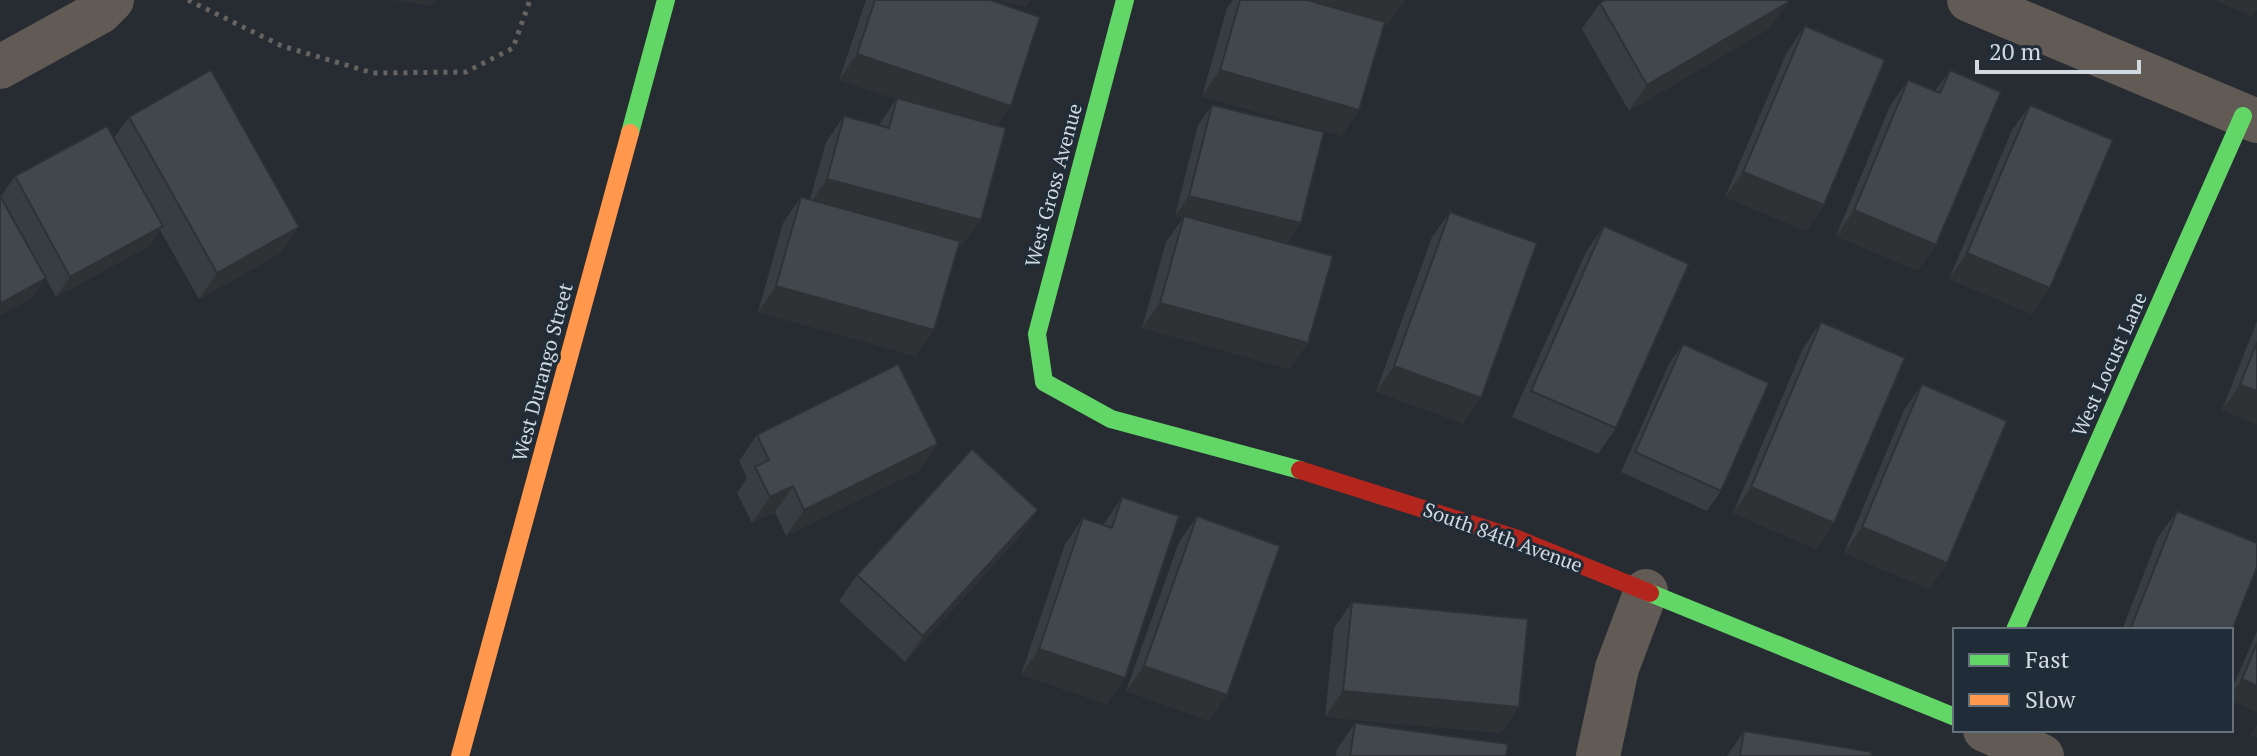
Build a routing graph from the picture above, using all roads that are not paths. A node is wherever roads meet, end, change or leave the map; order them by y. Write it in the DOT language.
graph roads {
  1 [pos="112,0"];
  2 [pos="666,0"];
  3 [pos="1125,0"];
  4 [pos="1969,0"];
  5 [pos="0,67"];
  6 [pos="2250,118"];
  7 [pos="1044,382"];
  8 [pos="1646,591"];
  9 [pos="2016,628"];
  10 [pos="1953,716"];
  11 [pos="1989,732"];
  12 [pos="460,756"];
  13 [pos="1598,756"];
  14 [pos="2042,756"];
  1 -- 5 [label="street"];
  2 -- 12 [label="street, West Durango Street"];
  3 -- 7 [label="street, West Gross Avenue"];
  4 -- 6 [label="street"];
  6 -- 9 [label="street, West Locust Lane"];
  7 -- 8 [label="street, South 84th Avenue"];
  8 -- 10 [label="street, South 84th Avenue"];
  8 -- 13 [label="street"];
  11 -- 14 [label="street"];
}
